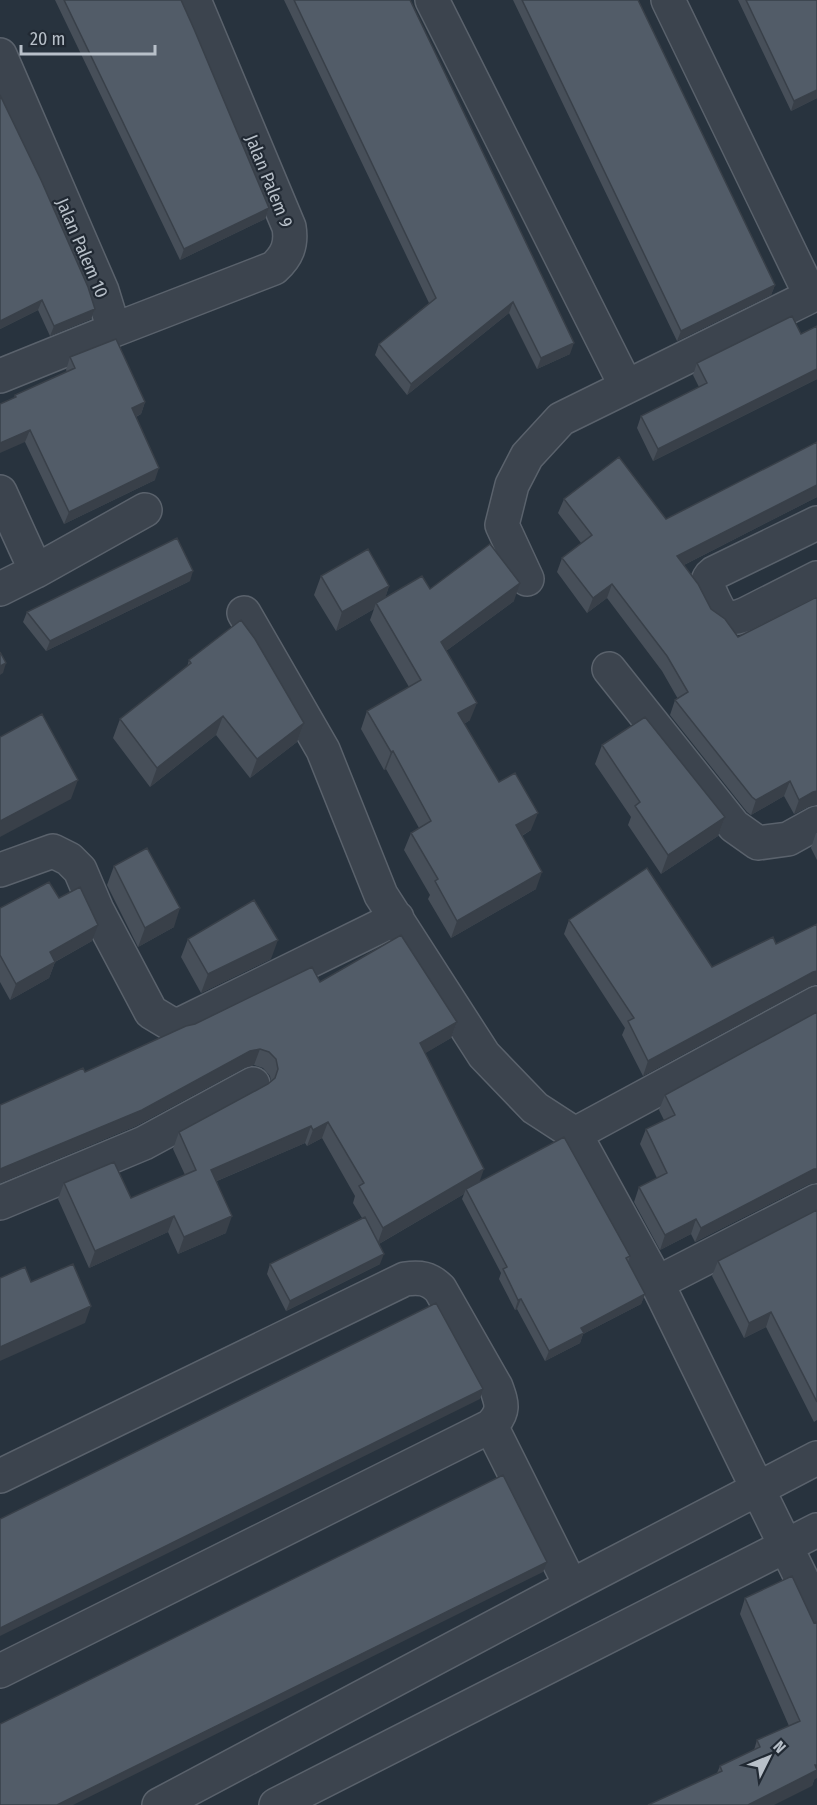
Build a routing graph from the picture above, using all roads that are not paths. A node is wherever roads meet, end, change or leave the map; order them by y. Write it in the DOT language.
graph roads {
  1 [pos="194,0"];
  2 [pos="432,0"];
  3 [pos="668,0"];
  4 [pos="0,55"];
  5 [pos="814,294"];
  6 [pos="114,330"];
  7 [pos="0,376"];
  8 [pos="626,386"];
  9 [pos="0,492"];
  10 [pos="145,510"];
  11 [pos="817,523"];
  12 [pos="36,572"];
  13 [pos="817,578"];
  14 [pos="527,579"];
  15 [pos="0,588"];
  16 [pos="244,613"];
  17 [pos="609,669"];
  18 [pos="817,823"];
  19 [pos="0,870"];
  20 [pos="397,918"];
  21 [pos="817,1003"];
  22 [pos="253,1083"];
  23 [pos="575,1134"];
  24 [pos="817,1201"];
  25 [pos="0,1203"];
  26 [pos="657,1283"];
  27 [pos="491,1426"];
  28 [pos="817,1458"];
  29 [pos="2,1468"];
  30 [pos="758,1489"];
  31 [pos="817,1530"];
  32 [pos="786,1545"];
  33 [pos="572,1586"];
  34 [pos="817,1610"];
  35 [pos="0,1671"];
  36 [pos="159,1805"];
  37 [pos="276,1805"];
  1 -- 6 [label="street, Jalan Palem 9"];
  2 -- 8 [label="street"];
  3 -- 5 [label="street"];
  4 -- 6 [label="street, Jalan Palem 10"];
  5 -- 8 [label="street"];
  6 -- 7 [label="street"];
  8 -- 14 [label="street"];
  9 -- 12 [label="street"];
  10 -- 12 [label="street"];
  11 -- 13 [label="street"];
  12 -- 15 [label="street"];
  16 -- 20 [label="street"];
  17 -- 18 [label="street"];
  19 -- 20 [label="street"];
  20 -- 23 [label="street"];
  21 -- 23 [label="street"];
  22 -- 25 [label="street"];
  23 -- 26 [label="street"];
  24 -- 26 [label="street"];
  26 -- 30 [label="street"];
  27 -- 29 [label="street"];
  27 -- 33 [label="street"];
  27 -- 35 [label="street"];
  28 -- 30 [label="street"];
  30 -- 32 [label="street"];
  30 -- 33 [label="street"];
  31 -- 32 [label="street"];
  32 -- 34 [label="street"];
  32 -- 37 [label="street"];
  33 -- 36 [label="street"];
}
